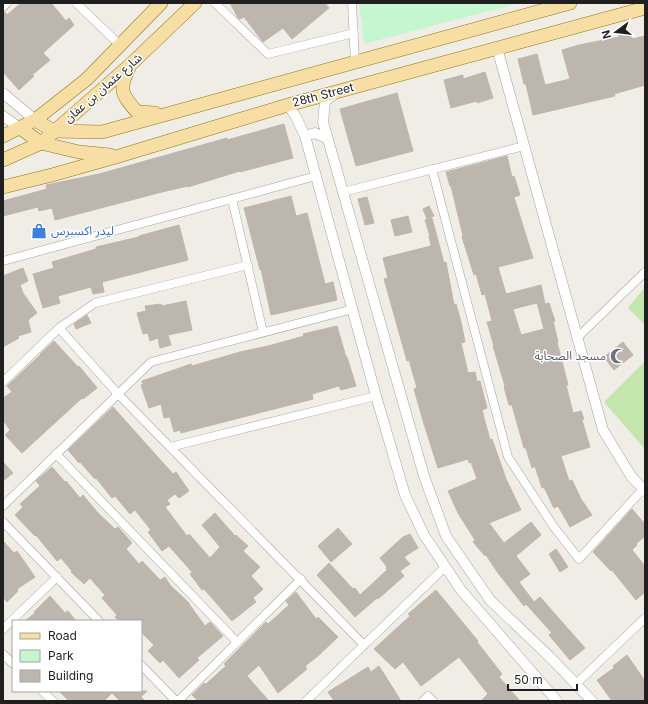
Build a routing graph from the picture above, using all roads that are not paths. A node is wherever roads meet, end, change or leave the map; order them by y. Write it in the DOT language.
graph roads {
  1 [pos="7,3"];
  2 [pos="76,3"];
  3 [pos="161,3"];
  4 [pos="195,3"];
  5 [pos="215,3"];
  6 [pos="352,3"];
  7 [pos="570,3"];
  8 [pos="3,7"];
  9 [pos="645,8"];
  10 [pos="354,33"];
  11 [pos="120,45"];
  12 [pos="497,48"];
  13 [pos="356,62"];
  14 [pos="130,65"];
  15 [pos="338,92"];
  16 [pos="3,93"];
  17 [pos="288,105"];
  18 [pos="169,113"];
  19 [pos="3,116"];
  20 [pos="35,120"];
  21 [pos="20,128"];
  22 [pos="54,131"];
  23 [pos="3,136"];
  24 [pos="305,136"];
  25 [pos="328,139"];
  26 [pos="41,143"];
  27 [pos="524,146"];
  28 [pos="119,156"];
  29 [pos="3,160"];
  30 [pos="432,170"];
  31 [pos="316,176"];
  32 [pos="3,187"];
  33 [pos="343,192"];
  34 [pos="232,199"];
  35 [pos="3,261"];
  36 [pos="248,265"];
  37 [pos="645,272"];
  38 [pos="353,309"];
  39 [pos="59,328"];
  40 [pos="263,332"];
  41 [pos="577,338"];
  42 [pos="3,382"];
  43 [pos="118,394"];
  44 [pos="376,396"];
  45 [pos="170,447"];
  46 [pos="56,454"];
  47 [pos="644,490"];
  48 [pos="3,506"];
  49 [pos="3,522"];
  50 [pos="445,567"];
  51 [pos="57,576"];
  52 [pos="301,579"];
  53 [pos="645,618"];
  54 [pos="12,620"];
  55 [pos="12,620"];
  56 [pos="98,620"];
  57 [pos="3,629"];
  58 [pos="237,642"];
  59 [pos="364,645"];
  60 [pos="3,654"];
  61 [pos="12,663"];
  62 [pos="142,666"];
  63 [pos="576,684"];
  64 [pos="43,692"];
  65 [pos="310,700"];
  66 [pos="53,701"];
  67 [pos="177,701"];
  68 [pos="423,701"];
  69 [pos="433,701"];
  70 [pos="557,701"];
  71 [pos="592,701"];
  1 -- 8 [label="street"];
  2 -- 11 [label="street"];
  3 -- 11 [label="main road, شارع عثمان بن عفان"];
  4 -- 14 [label="main road, شارع عثمان بن عفان"];
  5 -- 10 [label="street"];
  6 -- 10 [label="street"];
  7 -- 13 [label="main road, 28th Street"];
  9 -- 12 [label="main road, 28th Street"];
  10 -- 13 [label="street"];
  11 -- 20 [label="main road, شارع عثمان بن عفان"];
  12 -- 15 [label="main road, 28th Street"];
  12 -- 27 [label="street"];
  13 -- 18 [label="main road, 28th Street"];
  14 -- 18 [label="main road"];
  14 -- 22 [label="main road, شارع عثمان بن عفان"];
  15 -- 17 [label="main road, 28th Street"];
  15 -- 25 [label="street"];
  16 -- 20 [label="street"];
  17 -- 24 [label="street"];
  17 -- 28 [label="main road, 28th Street"];
  18 -- 22 [label="main road, 28th Street"];
  19 -- 21 [label="street"];
  20 -- 21 [label="main road, شارع عثمان بن عفان"];
  20 -- 22 [label="main road"];
  21 -- 23 [label="main road, شارع عثمان بن عفان"];
  21 -- 26 [label="main road"];
  22 -- 26 [label="main road, شارع عثمان بن عفان"];
  24 -- 25 [label="street"];
  24 -- 31 [label="street"];
  25 -- 33 [label="street"];
  26 -- 28 [label="main road"];
  26 -- 29 [label="main road, شارع عثمان بن عفان"];
  27 -- 30 [label="street"];
  27 -- 41 [label="street"];
  28 -- 32 [label="main road, 28th Street"];
  30 -- 33 [label="street"];
  30 -- 47 [label="street"];
  31 -- 34 [label="street"];
  31 -- 38 [label="street"];
  33 -- 63 [label="street"];
  34 -- 35 [label="street"];
  34 -- 36 [label="street"];
  36 -- 39 [label="street"];
  36 -- 40 [label="street"];
  37 -- 41 [label="street"];
  38 -- 40 [label="street"];
  38 -- 44 [label="street"];
  39 -- 42 [label="street"];
  39 -- 43 [label="street"];
  40 -- 43 [label="street"];
  41 -- 47 [label="street"];
  43 -- 45 [label="street"];
  43 -- 46 [label="street"];
  44 -- 45 [label="street"];
  44 -- 50 [label="street"];
  45 -- 52 [label="street"];
  46 -- 48 [label="street"];
  46 -- 58 [label="street"];
  49 -- 51 [label="street"];
  50 -- 59 [label="street"];
  50 -- 70 [label="street"];
  51 -- 55 [label="street"];
  51 -- 56 [label="street"];
  52 -- 58 [label="street"];
  52 -- 59 [label="street"];
  53 -- 63 [label="street"];
  54 -- 57 [label="street"];
  58 -- 67 [label="street"];
  59 -- 65 [label="street"];
  60 -- 61 [label="street"];
  62 -- 67 [label="street"];
  63 -- 71 [label="street"];
  64 -- 66 [label="street"];
  68 -- 69 [label="street"];
}
